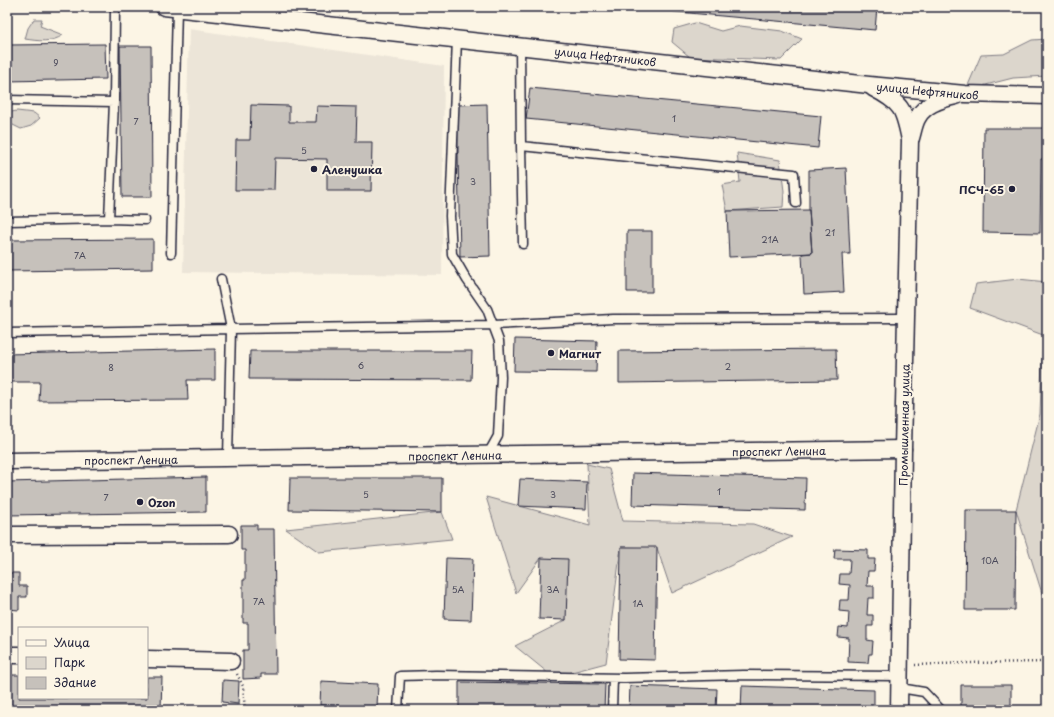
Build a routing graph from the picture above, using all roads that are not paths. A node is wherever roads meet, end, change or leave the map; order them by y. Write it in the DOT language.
graph roads {
  1 [pos="115,7"];
  2 [pos="170,8"];
  3 [pos="458,39"];
  4 [pos="520,46"];
  5 [pos="869,85"];
  6 [pos="964,94"];
  7 [pos="1047,96"];
  8 [pos="7,100"];
  9 [pos="114,102"];
  10 [pos="910,140"];
  11 [pos="521,146"];
  12 [pos="796,203"];
  13 [pos="109,219"];
  14 [pos="145,220"];
  15 [pos="7,221"];
  16 [pos="523,244"];
  17 [pos="171,253"];
  18 [pos="221,279"];
  19 [pos="906,318"];
  20 [pos="493,325"];
  21 [pos="230,329"];
  22 [pos="7,333"];
  23 [pos="903,449"];
  24 [pos="488,454"];
  25 [pos="228,457"];
  26 [pos="7,461"];
  27 [pos="229,534"];
  28 [pos="7,535"];
  29 [pos="7,654"];
  30 [pos="18,655"];
  31 [pos="148,659"];
  32 [pos="231,661"];
  33 [pos="900,676"];
  34 [pos="613,678"];
  35 [pos="398,710"];
  36 [pos="612,710"];
  37 [pos="900,710"];
  38 [pos="941,710"];
  1 -- 9 [label="lane"];
  2 -- 3 [label="street, улица Нефтяников"];
  2 -- 17 [label="lane"];
  3 -- 4 [label="street, улица Нефтяников"];
  3 -- 20 [label="lane"];
  4 -- 5 [label="street, улица Нефтяников"];
  4 -- 11 [label="lane"];
  5 -- 6 [label="street, улица Нефтяников"];
  5 -- 10 [label="street, Промышленная улица"];
  6 -- 7 [label="street, улица Нефтяников"];
  6 -- 10 [label="street, Промышленная улица"];
  8 -- 9 [label="lane"];
  9 -- 13 [label="lane"];
  10 -- 19 [label="street, Промышленная улица"];
  11 -- 12 [label="lane"];
  11 -- 16 [label="lane"];
  13 -- 14 [label="lane"];
  13 -- 15 [label="lane"];
  18 -- 21 [label="lane"];
  19 -- 20 [label="lane"];
  19 -- 23 [label="street, Промышленная улица"];
  20 -- 21 [label="lane"];
  20 -- 24 [label="lane"];
  21 -- 22 [label="lane"];
  21 -- 25 [label="lane"];
  23 -- 24 [label="street, проспект Ленина"];
  23 -- 33 [label="street, Промышленная улица"];
  24 -- 25 [label="street, проспект Ленина"];
  25 -- 26 [label="street, проспект Ленина"];
  27 -- 28 [label="street"];
  29 -- 30 [label="street"];
  31 -- 32 [label="street"];
  33 -- 34 [label="lane"];
  33 -- 37 [label="street, Промышленная улица"];
  33 -- 38 [label="lane"];
  34 -- 35 [label="lane"];
  34 -- 36 [label="lane"];
}
